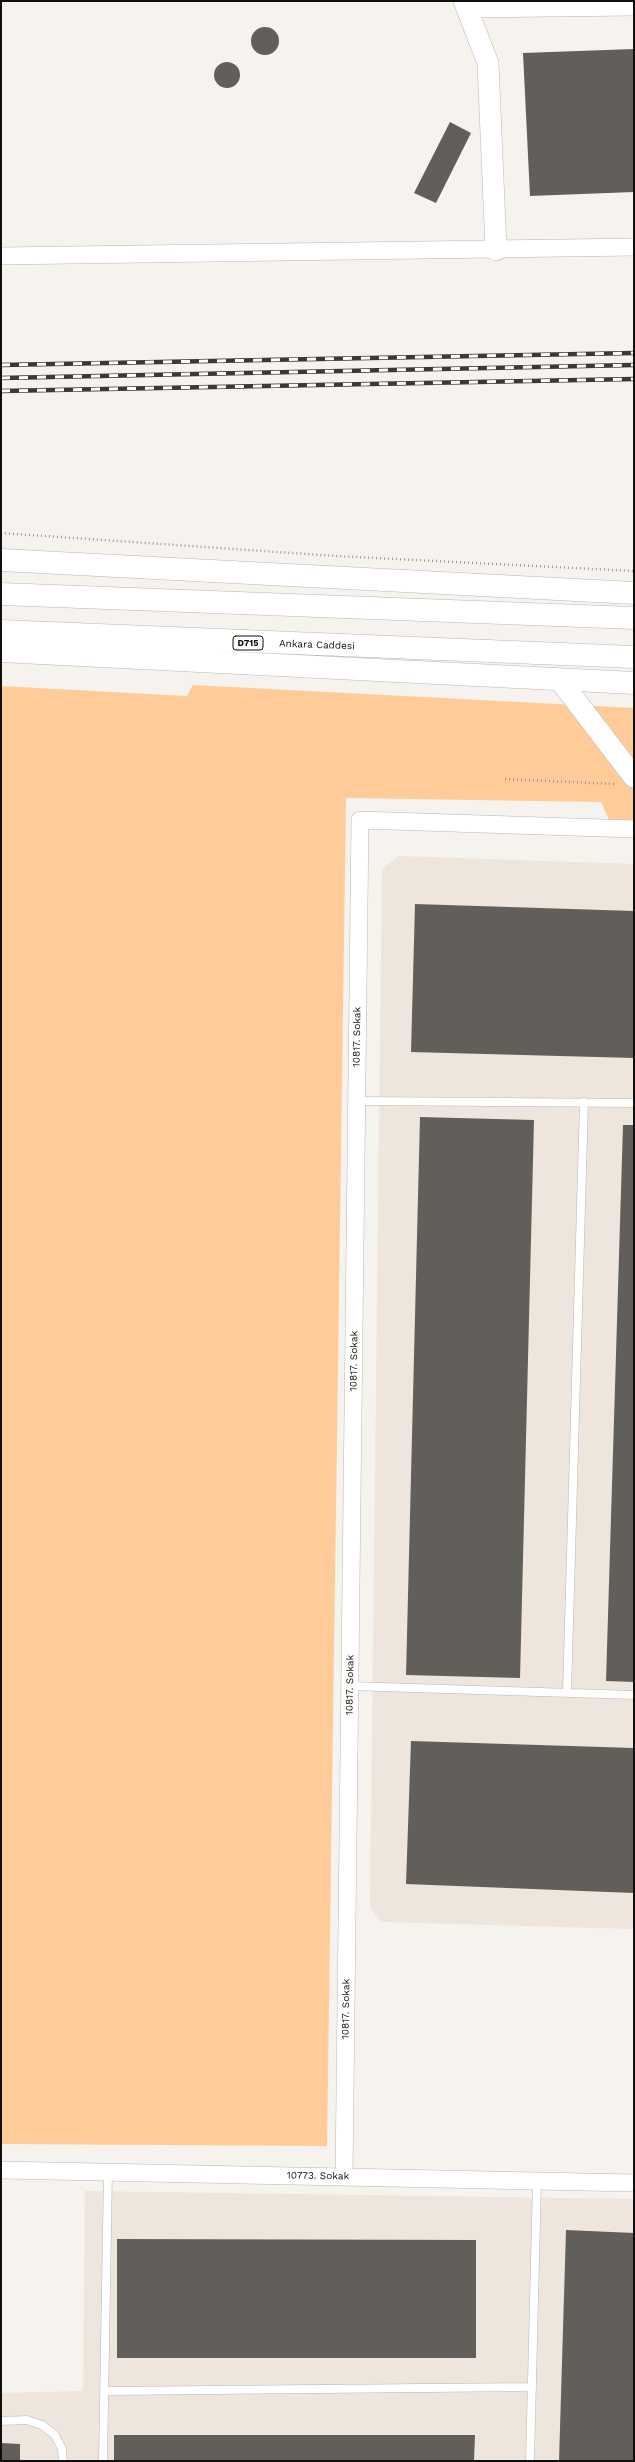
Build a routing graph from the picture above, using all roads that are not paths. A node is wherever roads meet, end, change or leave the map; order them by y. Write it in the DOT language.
graph roads {
  1 [pos="465,5"];
  2 [pos="634,7"];
  3 [pos="634,246"];
  4 [pos="496,250"];
  5 [pos="1,256"];
  6 [pos="1,560"];
  7 [pos="634,593"];
  8 [pos="1,594"];
  9 [pos="634,618"];
  10 [pos="1,631"];
  11 [pos="1,652"];
  12 [pos="634,657"];
  13 [pos="559,679"];
  14 [pos="634,683"];
  15 [pos="626,781"];
  16 [pos="634,830"];
  17 [pos="356,1101"];
  18 [pos="584,1102"];
  19 [pos="634,1103"];
  20 [pos="350,1686"];
  21 [pos="567,1693"];
  22 [pos="634,1695"];
  23 [pos="1,2170"];
  24 [pos="108,2172"];
  25 [pos="344,2176"];
  26 [pos="537,2181"];
  27 [pos="634,2183"];
  28 [pos="532,2387"];
  29 [pos="104,2391"];
  30 [pos="1,2421"];
  31 [pos="63,2461"];
  32 [pos="103,2461"];
  33 [pos="530,2461"];
  1 -- 2 [label="street"];
  1 -- 4 [label="street"];
  3 -- 4 [label="street"];
  4 -- 5 [label="street"];
  6 -- 7 [label="highway"];
  8 -- 9 [label="highway"];
  10 -- 12 [label="highway, Ankara Caddesi / D715"];
  11 -- 13 [label="highway"];
  13 -- 14 [label="highway"];
  13 -- 15 [label="street"];
  16 -- 17 [label="street, 10817. Sokak"];
  17 -- 18 [label="lane"];
  17 -- 20 [label="street, 10817. Sokak"];
  18 -- 19 [label="lane"];
  18 -- 21 [label="lane"];
  20 -- 21 [label="lane"];
  20 -- 25 [label="street, 10817. Sokak"];
  21 -- 22 [label="lane"];
  23 -- 24 [label="street, 10773. Sokak"];
  24 -- 25 [label="street, 10773. Sokak"];
  24 -- 29 [label="lane"];
  25 -- 26 [label="street, 10773. Sokak"];
  26 -- 27 [label="street, 10773. Sokak"];
  26 -- 28 [label="lane"];
  28 -- 29 [label="lane"];
  28 -- 33 [label="lane"];
  29 -- 32 [label="lane"];
  30 -- 31 [label="lane"];
}
